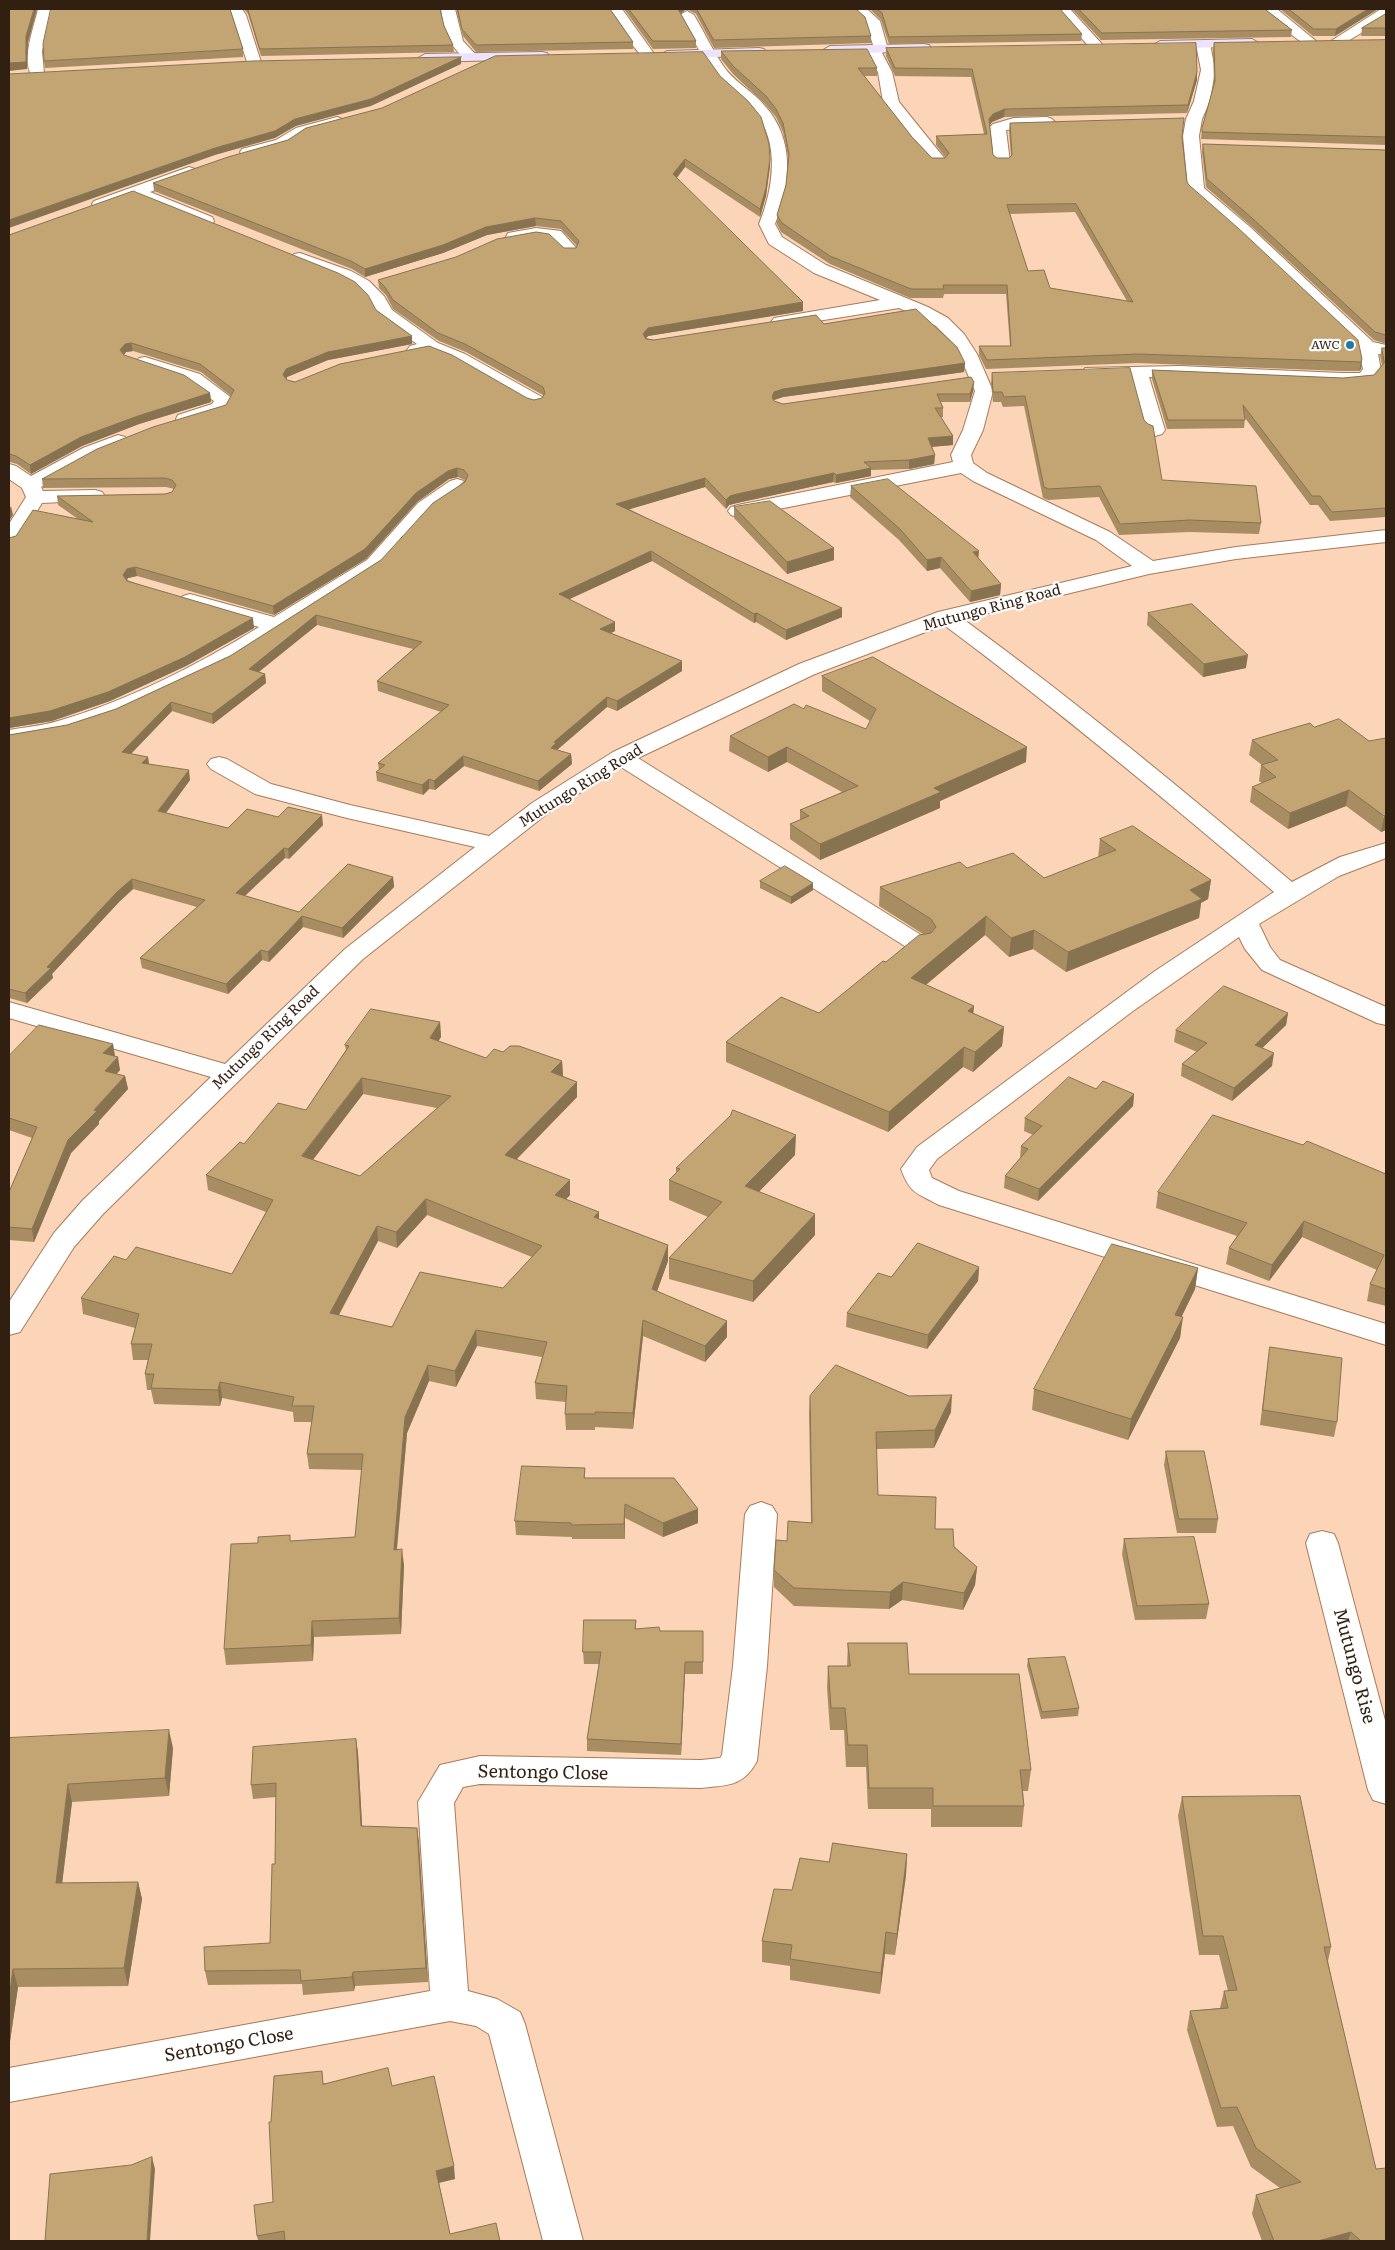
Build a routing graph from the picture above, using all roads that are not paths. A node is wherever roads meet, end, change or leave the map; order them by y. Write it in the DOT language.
graph roads {
  1 [pos="45,9"];
  2 [pos="235,9"];
  3 [pos="448,9"];
  4 [pos="615,9"];
  5 [pos="859,9"];
  6 [pos="1063,9"];
  7 [pos="1270,9"];
  8 [pos="1386,12"];
  9 [pos="687,15"];
  10 [pos="1309,41"];
  11 [pos="1338,41"];
  12 [pos="1367,41"];
  13 [pos="1270,42"];
  14 [pos="1290,42"];
  15 [pos="1203,44"];
  16 [pos="1150,45"];
  17 [pos="1076,46"];
  18 [pos="1096,46"];
  19 [pos="1114,46"];
  20 [pos="940,48"];
  21 [pos="876,49"];
  22 [pos="815,51"];
  23 [pos="777,52"];
  24 [pos="710,54"];
  25 [pos="648,55"];
  26 [pos="495,56"];
  27 [pos="552,56"];
  28 [pos="629,56"];
  29 [pos="470,57"];
  30 [pos="406,58"];
  31 [pos="259,62"];
  32 [pos="235,63"];
  33 [pos="56,72"];
  34 [pos="461,72"];
  35 [pos="36,74"];
  36 [pos="18,75"];
  37 [pos="349,119"];
  38 [pos="1194,119"];
  39 [pos="1175,120"];
  40 [pos="1061,122"];
  41 [pos="1191,145"];
  42 [pos="1211,146"];
  43 [pos="230,158"];
  44 [pos="939,162"];
  45 [pos="1002,162"];
  46 [pos="204,166"];
  47 [pos="134,191"];
  48 [pos="87,208"];
  49 [pos="223,227"];
  50 [pos="502,240"];
  51 [pos="570,250"];
  52 [pos="285,252"];
  53 [pos="380,280"];
  54 [pos="363,285"];
  55 [pos="902,302"];
  56 [pos="768,324"];
  57 [pos="1367,346"];
  58 [pos="432,347"];
  59 [pos="1386,350"];
  60 [pos="398,354"];
  61 [pos="132,358"];
  62 [pos="1138,371"];
  63 [pos="1076,372"];
  64 [pos="998,376"];
  65 [pos="979,377"];
  66 [pos="959,380"];
  67 [pos="535,401"];
  68 [pos="165,424"];
  69 [pos="1154,430"];
  70 [pos="139,433"];
  71 [pos="964,466"];
  72 [pos="9,470"];
  73 [pos="457,485"];
  74 [pos="33,491"];
  75 [pos="110,496"];
  76 [pos="737,511"];
  77 [pos="1386,536"];
  78 [pos="9,540"];
  79 [pos="1149,568"];
  80 [pos="174,595"];
  81 [pos="946,617"];
  82 [pos="277,625"];
  83 [pos="9,737"];
  84 [pos="621,757"];
  85 [pos="218,764"];
  86 [pos="493,844"];
  87 [pos="1386,850"];
  88 [pos="1290,893"];
  89 [pos="1245,922"];
  90 [pos="920,945"];
  91 [pos="9,1010"];
  92 [pos="1386,1017"];
  93 [pos="228,1074"];
  94 [pos="9,1325"];
  95 [pos="1386,1334"];
  96 [pos="761,1514"];
  97 [pos="1322,1543"];
  98 [pos="1386,1790"];
  99 [pos="450,2004"];
  100 [pos="9,2085"];
  101 [pos="563,2241"];
  1 -- 35 [label="street"];
  2 -- 31 [label="street"];
  3 -- 29 [label="street"];
  4 -- 25 [label="street"];
  5 -- 21 [label="street"];
  6 -- 18 [label="street"];
  7 -- 10 [label="street"];
  8 -- 11 [label="street"];
  9 -- 24 [label="street"];
  10 -- 11 [label="main road"];
  10 -- 14 [label="main road"];
  11 -- 12 [label="main road"];
  13 -- 15 [label="main road"];
  15 -- 16 [label="main road"];
  15 -- 38 [label="street"];
  17 -- 18 [label="main road"];
  18 -- 19 [label="main road"];
  20 -- 21 [label="main road"];
  21 -- 22 [label="main road"];
  21 -- 44 [label="street"];
  23 -- 24 [label="main road"];
  24 -- 25 [label="main road"];
  24 -- 55 [label="street"];
  25 -- 28 [label="main road"];
  26 -- 27 [label="main road"];
  26 -- 29 [label="main road"];
  26 -- 34 [label="street"];
  29 -- 30 [label="main road"];
  31 -- 32 [label="main road"];
  33 -- 35 [label="main road"];
  35 -- 36 [label="main road"];
  37 -- 43 [label="street"];
  38 -- 39 [label="street"];
  38 -- 41 [label="street"];
  40 -- 45 [label="street"];
  41 -- 42 [label="street"];
  41 -- 57 [label="street"];
  46 -- 47 [label="street"];
  47 -- 48 [label="street"];
  47 -- 49 [label="street"];
  50 -- 51 [label="street"];
  52 -- 54 [label="street"];
  53 -- 54 [label="street"];
  54 -- 58 [label="street"];
  55 -- 56 [label="street"];
  55 -- 65 [label="street"];
  57 -- 59 [label="street"];
  57 -- 62 [label="street"];
  58 -- 60 [label="street"];
  58 -- 67 [label="street"];
  61 -- 68 [label="street"];
  62 -- 63 [label="street"];
  62 -- 69 [label="street"];
  64 -- 65 [label="street"];
  65 -- 66 [label="street"];
  65 -- 71 [label="street"];
  70 -- 74 [label="street"];
  71 -- 76 [label="street"];
  71 -- 79 [label="street"];
  72 -- 74 [label="street"];
  73 -- 82 [label="street"];
  74 -- 75 [label="street"];
  74 -- 78 [label="street"];
  77 -- 79 [label="street, Mutungo Ring Road"];
  79 -- 81 [label="street, Mutungo Ring Road"];
  80 -- 82 [label="street"];
  81 -- 84 [label="street, Mutungo Ring Road"];
  81 -- 88 [label="street"];
  82 -- 83 [label="street"];
  84 -- 86 [label="street, Mutungo Ring Road"];
  84 -- 90 [label="street"];
  85 -- 86 [label="street"];
  86 -- 93 [label="street, Mutungo Ring Road"];
  87 -- 88 [label="street"];
  88 -- 89 [label="street"];
  89 -- 92 [label="street"];
  89 -- 95 [label="street"];
  91 -- 93 [label="street"];
  93 -- 94 [label="street, Mutungo Ring Road"];
  96 -- 99 [label="street, Sentongo Close"];
  97 -- 98 [label="street, Mutungo Rise"];
  99 -- 100 [label="street, Sentongo Close"];
  99 -- 101 [label="street, Sentongo Close"];
}
